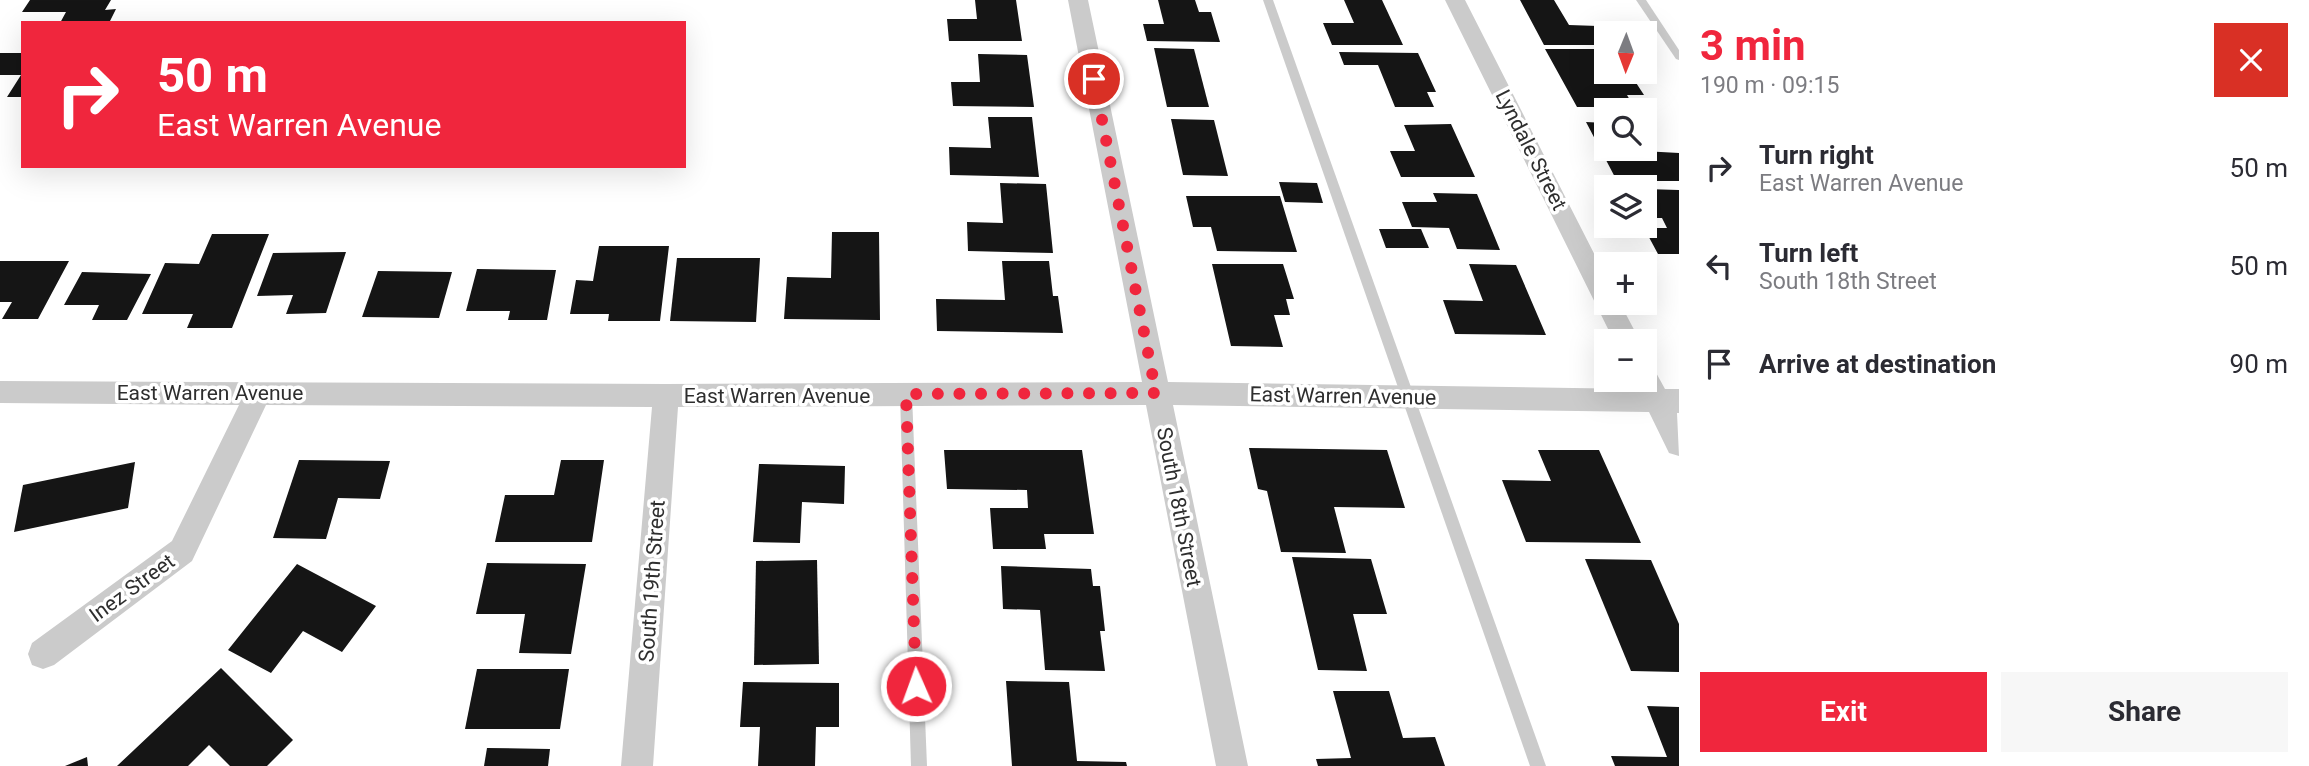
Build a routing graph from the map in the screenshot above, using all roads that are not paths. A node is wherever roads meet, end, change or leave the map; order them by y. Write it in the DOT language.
graph roads {
  1 [pos="1078,0"];
  2 [pos="1268,0"];
  3 [pos="1455,0"];
  4 [pos="1641,0"];
  5 [pos="1679,57"];
  6 [pos="1594,276"];
  7 [pos="0,392"];
  8 [pos="258,393"];
  9 [pos="1156,393"];
  10 [pos="906,394"];
  11 [pos="666,396"];
  12 [pos="1409,397"];
  13 [pos="1668,401"];
  14 [pos="1679,444"];
  15 [pos="43,654"];
  16 [pos="637,766"];
  17 [pos="919,766"];
  18 [pos="1232,766"];
  19 [pos="1538,766"];
  1 -- 9 [label="street, South 18th Street"];
  2 -- 12 [label="lane"];
  3 -- 6 [label="street, Lyndale Street"];
  4 -- 5 [label="lane"];
  7 -- 8 [label="street, East Warren Avenue"];
  8 -- 11 [label="street, East Warren Avenue"];
  8 -- 15 [label="street, Inez Street"];
  9 -- 10 [label="street, East Warren Avenue"];
  9 -- 12 [label="street, East Warren Avenue"];
  9 -- 18 [label="street, South 18th Street"];
  10 -- 11 [label="street, East Warren Avenue"];
  10 -- 17 [label="lane"];
  11 -- 16 [label="street, South 19th Street"];
  12 -- 13 [label="street, East Warren Avenue"];
  12 -- 19 [label="lane"];
  13 -- 14 [label="street"];
}
